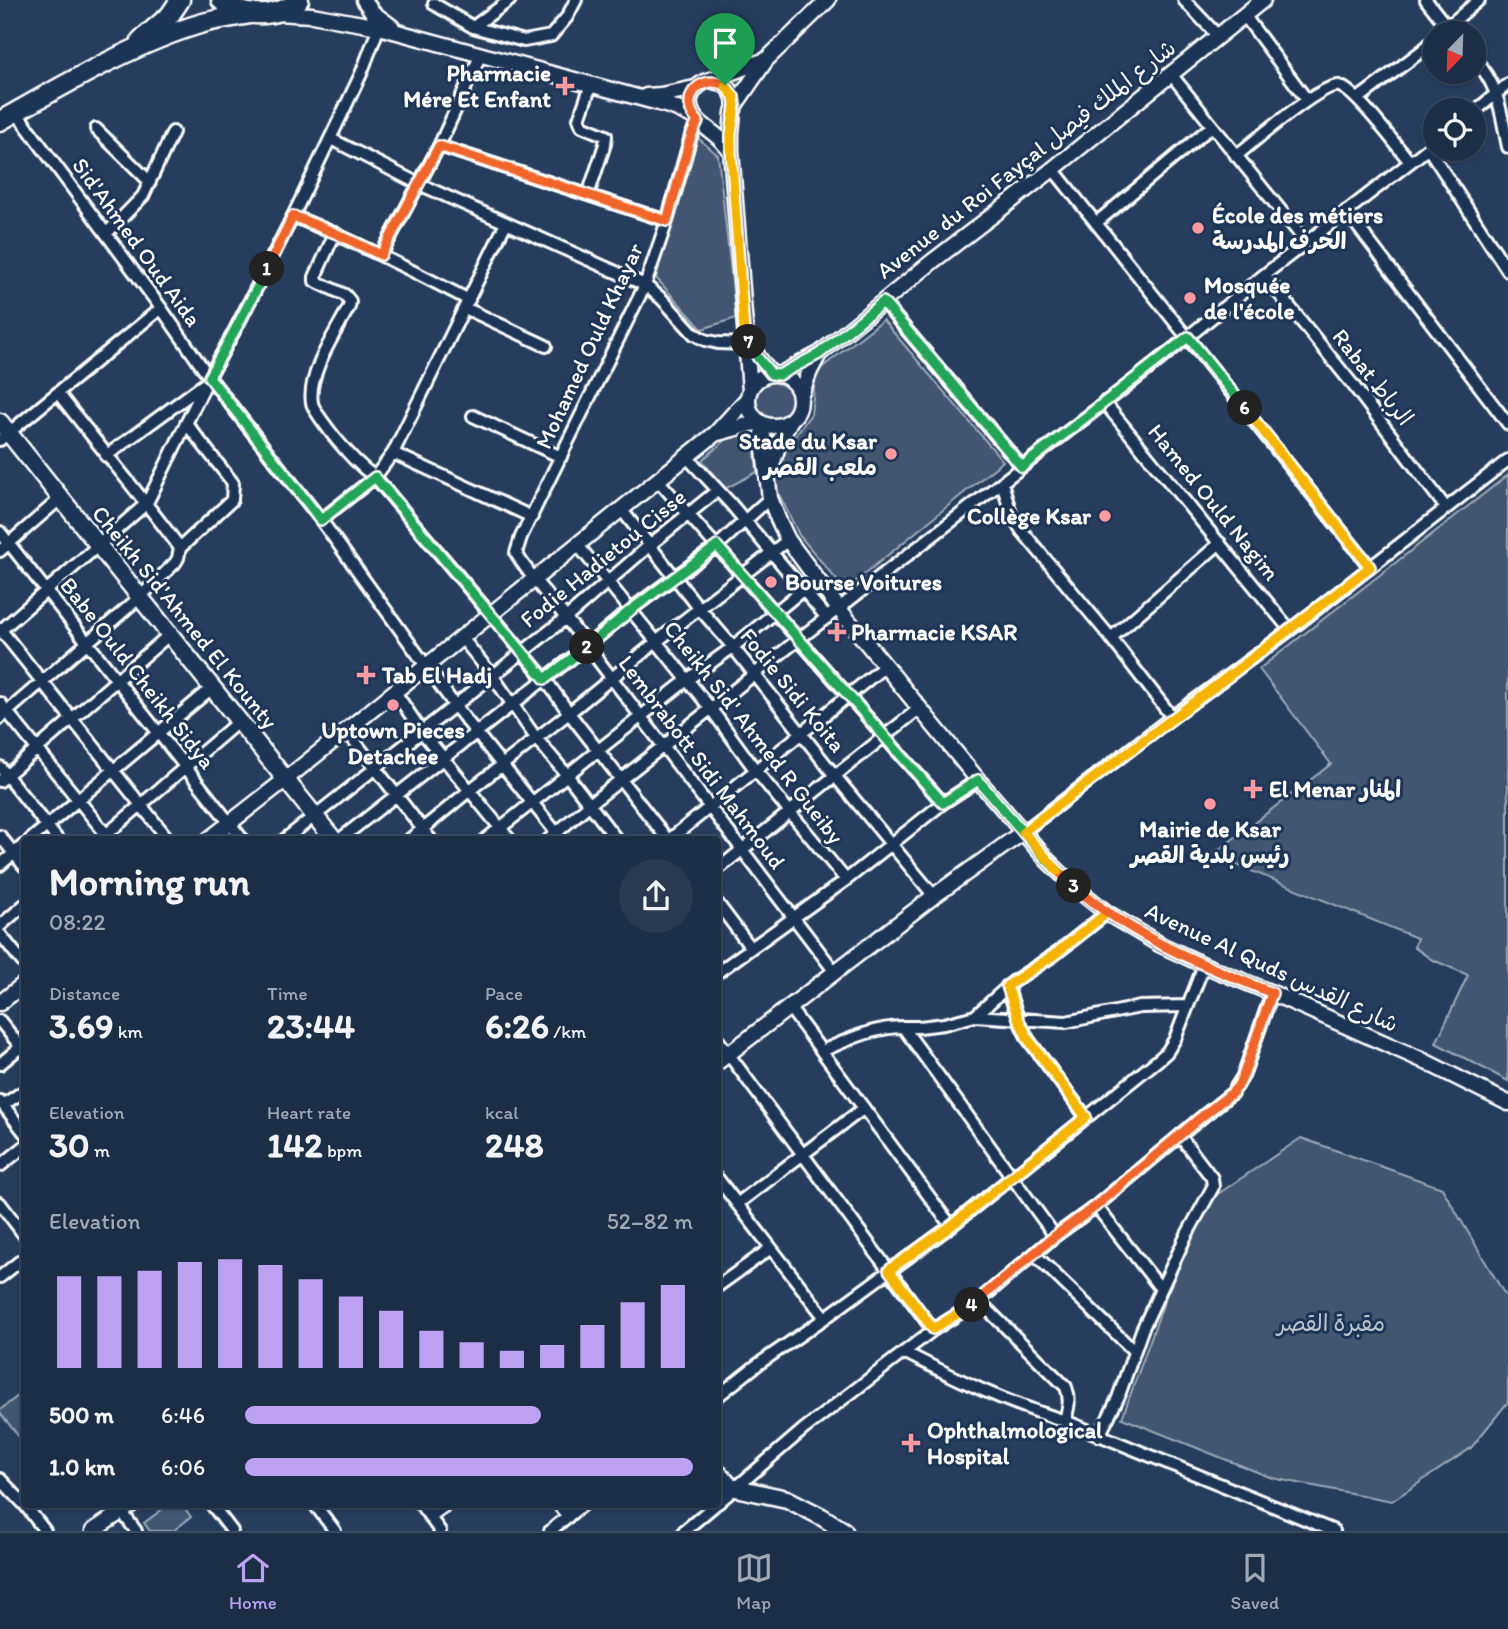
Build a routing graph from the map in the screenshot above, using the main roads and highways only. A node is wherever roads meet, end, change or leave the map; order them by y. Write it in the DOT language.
graph roads {
  1 [pos="180,0"];
  2 [pos="221,0"];
  3 [pos="299,0"];
  4 [pos="250,14"];
  5 [pos="124,54"];
  6 [pos="8,116"];
  7 [pos="3,432"];
  8 [pos="331,836"];
  9 [pos="721,1477"];
  10 [pos="842,1531"];
  1 -- 5 [label="highway"];
  2 -- 4 [label="highway"];
  3 -- 4 [label="highway"];
  4 -- 5 [label="highway"];
  5 -- 6 [label="highway"];
  7 -- 8 [label="main road, Cheikh Sid'Ahmed El Kounty"];
  9 -- 10 [label="main road"];
}
